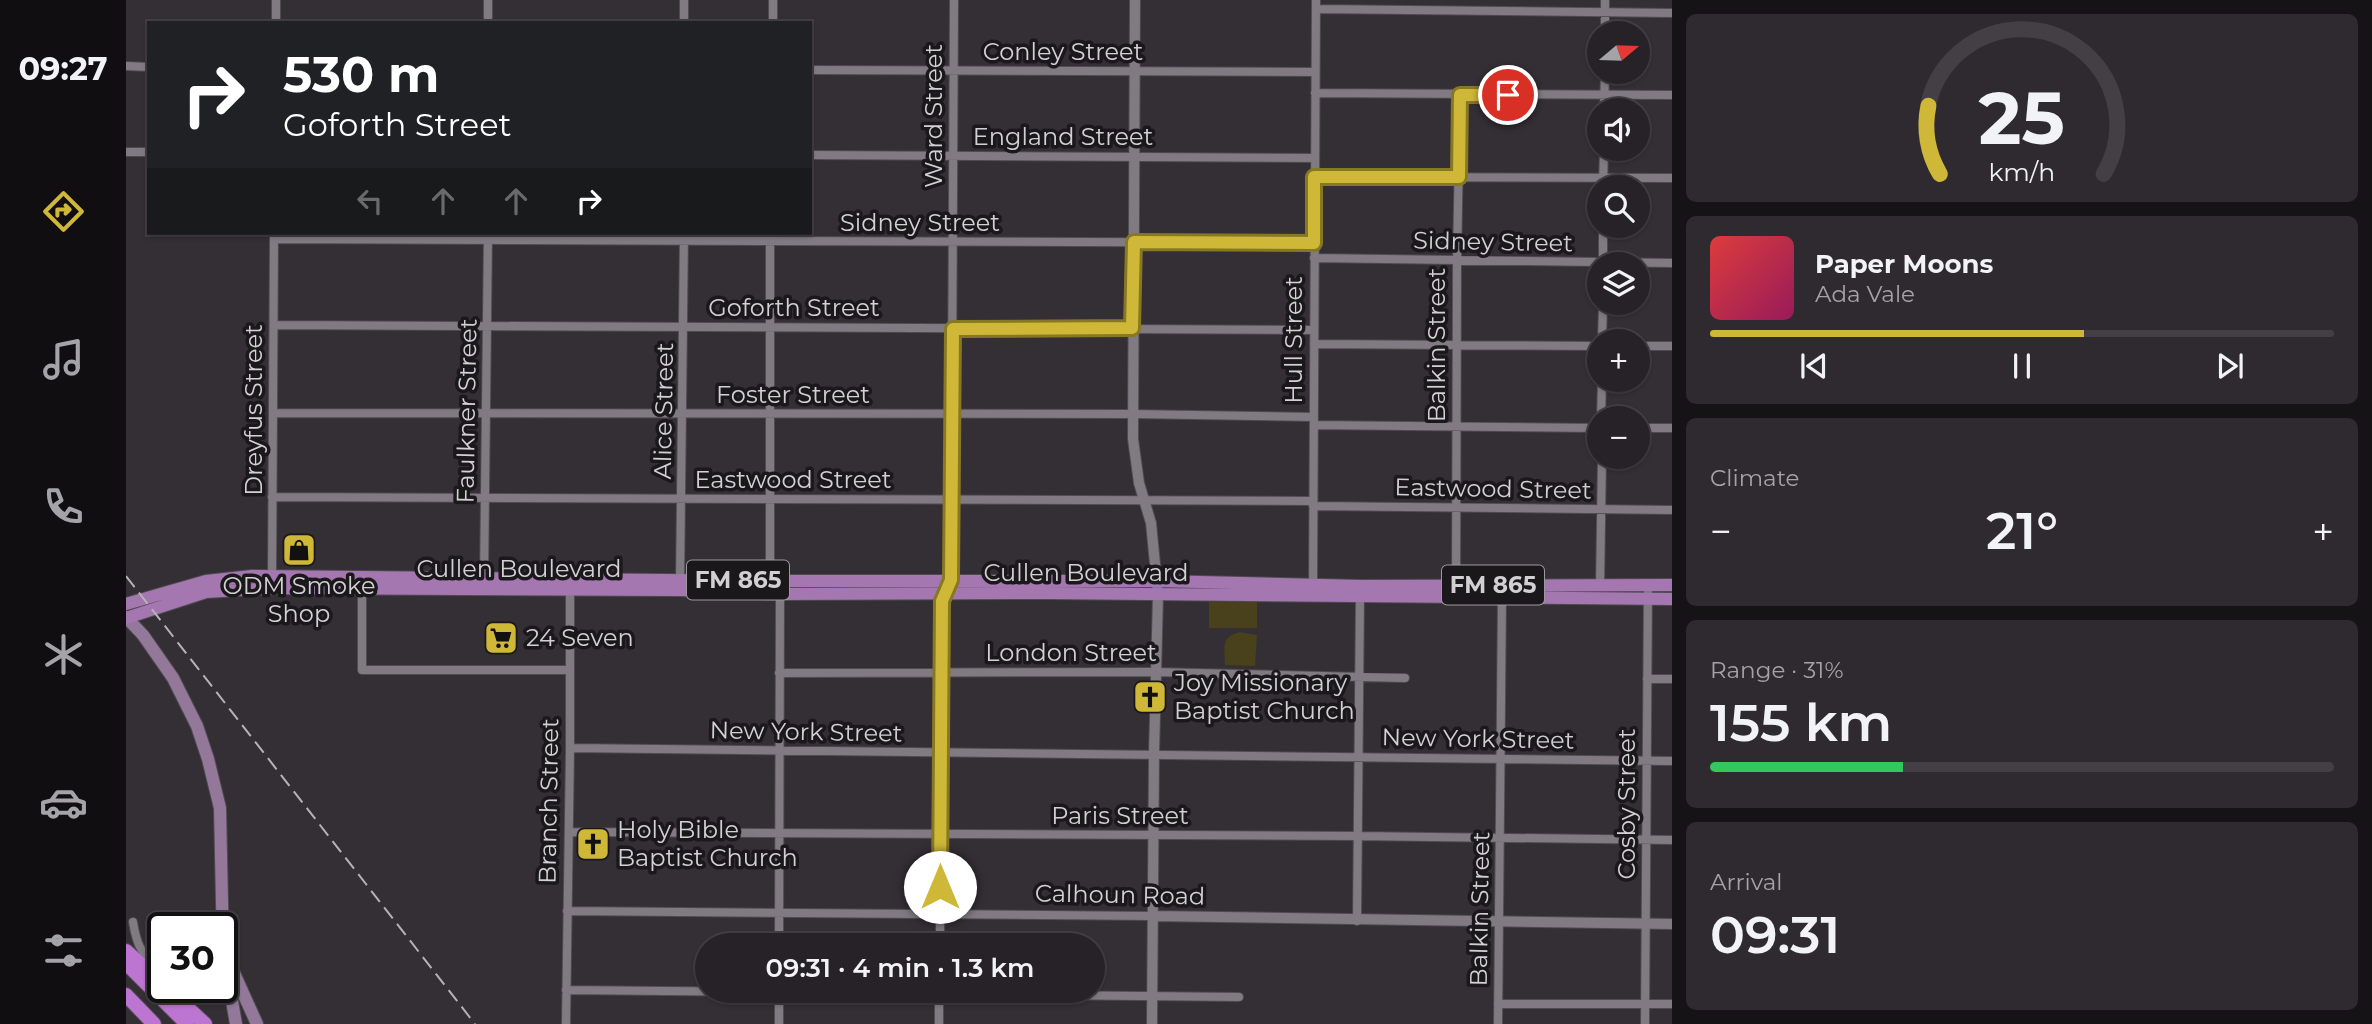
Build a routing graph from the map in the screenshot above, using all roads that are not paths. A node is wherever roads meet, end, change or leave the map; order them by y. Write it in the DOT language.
graph roads {
  1 [pos="276,0"];
  2 [pos="488,0"];
  3 [pos="684,0"];
  4 [pos="773,0"];
  5 [pos="954,0"];
  6 [pos="1135,0"];
  7 [pos="1605,0"];
  8 [pos="1316,4"];
  9 [pos="1605,12"];
  10 [pos="1672,13"];
  11 [pos="276,21"];
  12 [pos="488,21"];
  13 [pos="684,21"];
  14 [pos="773,21"];
  15 [pos="1605,21"];
  16 [pos="126,66"];
  17 [pos="147,66"];
  18 [pos="812,70"];
  19 [pos="1135,71"];
  20 [pos="953,72"];
  21 [pos="1315,72"];
  22 [pos="1605,84"];
  23 [pos="1315,93"];
  24 [pos="1460,95"];
  25 [pos="1605,95"];
  26 [pos="1672,95"];
  27 [pos="1605,98"];
  28 [pos="126,152"];
  29 [pos="147,152"];
  30 [pos="812,155"];
  31 [pos="952,155"];
  32 [pos="1134,156"];
  33 [pos="1315,158"];
  34 [pos="1314,177"];
  35 [pos="1459,177"];
  36 [pos="1587,177"];
  37 [pos="1650,178"];
  38 [pos="1672,178"];
  39 [pos="274,236"];
  40 [pos="488,237"];
  41 [pos="684,237"];
  42 [pos="770,237"];
  43 [pos="1134,242"];
  44 [pos="953,243"];
  45 [pos="1314,243"];
  46 [pos="1314,258"];
  47 [pos="1457,261"];
  48 [pos="1587,263"];
  49 [pos="1650,263"];
  50 [pos="1672,263"];
  51 [pos="274,325"];
  52 [pos="487,325"];
  53 [pos="684,327"];
  54 [pos="770,327"];
  55 [pos="1132,328"];
  56 [pos="953,329"];
  57 [pos="1314,330"];
  58 [pos="1314,344"];
  59 [pos="1458,344"];
  60 [pos="1587,346"];
  61 [pos="1650,346"];
  62 [pos="1672,346"];
  63 [pos="273,413"];
  64 [pos="487,413"];
  65 [pos="682,413"];
  66 [pos="1132,414"];
  67 [pos="770,415"];
  68 [pos="951,415"];
  69 [pos="1314,421"];
  70 [pos="1456,426"];
  71 [pos="1587,428"];
  72 [pos="1650,428"];
  73 [pos="1672,428"];
  74 [pos="1601,469"];
  75 [pos="272,497"];
  76 [pos="485,497"];
  77 [pos="682,499"];
  78 [pos="770,500"];
  79 [pos="951,500"];
  80 [pos="1146,502"];
  81 [pos="1313,504"];
  82 [pos="1456,508"];
  83 [pos="1602,509"];
  84 [pos="1672,510"];
  85 [pos="951,580"];
  86 [pos="772,581"];
  87 [pos="272,582"];
  88 [pos="362,583"];
  89 [pos="484,583"];
  90 [pos="220,584"];
  91 [pos="569,584"];
  92 [pos="680,585"];
  93 [pos="1672,585"];
  94 [pos="861,587"];
  95 [pos="1047,588"];
  96 [pos="1158,588"];
  97 [pos="1313,591"];
  98 [pos="1456,591"];
  99 [pos="1502,591"];
  100 [pos="1360,592"];
  101 [pos="1600,592"];
  102 [pos="1648,592"];
  103 [pos="944,593"];
  104 [pos="780,594"];
  105 [pos="1672,599"];
  106 [pos="126,604"];
  107 [pos="126,618"];
  108 [pos="569,670"];
  109 [pos="942,672"];
  110 [pos="779,673"];
  111 [pos="1155,673"];
  112 [pos="1359,676"];
  113 [pos="1405,678"];
  114 [pos="1647,679"];
  115 [pos="1672,679"];
  116 [pos="570,748"];
  117 [pos="779,752"];
  118 [pos="941,752"];
  119 [pos="1154,754"];
  120 [pos="1358,757"];
  121 [pos="1501,758"];
  122 [pos="1647,761"];
  123 [pos="1672,761"];
  124 [pos="569,831"];
  125 [pos="779,832"];
  126 [pos="940,834"];
  127 [pos="1153,835"];
  128 [pos="1357,836"];
  129 [pos="1500,838"];
  130 [pos="1646,839"];
  131 [pos="1672,840"];
  132 [pos="567,911"];
  133 [pos="222,912"];
  134 [pos="779,912"];
  135 [pos="940,913"];
  136 [pos="1153,916"];
  137 [pos="1357,920"];
  138 [pos="133,922"];
  139 [pos="1499,922"];
  140 [pos="1645,924"];
  141 [pos="1672,924"];
  142 [pos="779,933"];
  143 [pos="940,933"];
  144 [pos="126,951"];
  145 [pos="147,957"];
  146 [pos="126,963"];
  147 [pos="147,970"];
  148 [pos="238,982"];
  149 [pos="566,990"];
  150 [pos="695,991"];
  151 [pos="126,995"];
  152 [pos="1105,995"];
  153 [pos="1151,996"];
  154 [pos="1239,997"];
  155 [pos="182,1003"];
  156 [pos="232,1003"];
  157 [pos="779,1003"];
  158 [pos="939,1003"];
  159 [pos="1499,1004"];
  160 [pos="1645,1004"];
  161 [pos="1672,1004"];
  162 [pos="154,1024"];
  163 [pos="187,1024"];
  164 [pos="205,1024"];
  165 [pos="236,1024"];
  166 [pos="257,1024"];
  167 [pos="566,1024"];
  168 [pos="779,1024"];
  169 [pos="939,1024"];
  170 [pos="1152,1024"];
  171 [pos="1498,1024"];
  172 [pos="1644,1024"];
  1 -- 11 [label="street"];
  2 -- 12 [label="street"];
  3 -- 13 [label="street"];
  4 -- 14 [label="street"];
  5 -- 20 [label="street, Ward Street"];
  6 -- 19 [label="street"];
  7 -- 9 [label="street"];
  8 -- 9 [label="street"];
  8 -- 21 [label="street, Hull Street"];
  9 -- 10 [label="street"];
  9 -- 15 [label="street"];
  16 -- 17 [label="street"];
  18 -- 20 [label="street, Conley Street"];
  19 -- 20 [label="street, Conley Street"];
  19 -- 21 [label="street, Conley Street"];
  19 -- 32 [label="street"];
  20 -- 31 [label="street, Ward Street"];
  21 -- 23 [label="street, Hull Street"];
  22 -- 25 [label="street"];
  23 -- 24 [label="street"];
  23 -- 33 [label="street, Hull Street"];
  24 -- 25 [label="street"];
  24 -- 35 [label="street, Balkin Street"];
  25 -- 26 [label="street"];
  25 -- 27 [label="street"];
  28 -- 29 [label="street"];
  30 -- 31 [label="street, England Street"];
  31 -- 32 [label="street, England Street"];
  31 -- 44 [label="street, Ward Street"];
  32 -- 33 [label="street, England Street"];
  32 -- 43 [label="street"];
  33 -- 34 [label="street, Hull Street"];
  34 -- 35 [label="street"];
  34 -- 45 [label="street, Hull Street"];
  35 -- 36 [label="street"];
  35 -- 47 [label="street, Balkin Street"];
  37 -- 38 [label="street"];
  39 -- 40 [label="street, Sidney Street"];
  39 -- 51 [label="street, Dreyfus Street"];
  40 -- 41 [label="street, Sidney Street"];
  40 -- 52 [label="street, Faulkner Street"];
  41 -- 42 [label="street, Sidney Street"];
  41 -- 53 [label="street, Alice Street"];
  42 -- 44 [label="street, Sidney Street"];
  42 -- 54 [label="street"];
  43 -- 44 [label="street, Sidney Street"];
  43 -- 45 [label="street, Sidney Street"];
  43 -- 55 [label="street"];
  44 -- 56 [label="street, Ward Street"];
  45 -- 46 [label="street, Hull Street"];
  46 -- 47 [label="street, Sidney Street"];
  46 -- 57 [label="street, Hull Street"];
  47 -- 48 [label="street, Sidney Street"];
  47 -- 59 [label="street, Balkin Street"];
  49 -- 50 [label="street, Sidney Street"];
  51 -- 52 [label="street, Goforth Street"];
  51 -- 63 [label="street, Dreyfus Street"];
  52 -- 53 [label="street, Goforth Street"];
  52 -- 64 [label="street, Faulkner Street"];
  53 -- 54 [label="street, Goforth Street"];
  53 -- 65 [label="street, Alice Street"];
  54 -- 56 [label="street, Goforth Street"];
  54 -- 67 [label="street"];
  55 -- 56 [label="street, Goforth Street"];
  55 -- 57 [label="street, Goforth Street"];
  55 -- 66 [label="street"];
  56 -- 68 [label="street, Ward Street"];
  57 -- 58 [label="street, Hull Street"];
  58 -- 59 [label="street"];
  58 -- 69 [label="street, Hull Street"];
  59 -- 60 [label="street"];
  59 -- 70 [label="street, Balkin Street"];
  61 -- 62 [label="street"];
  63 -- 64 [label="street, Foster Street"];
  63 -- 75 [label="street, Dreyfus Street"];
  64 -- 65 [label="street, Foster Street"];
  64 -- 76 [label="street, Faulkner Street"];
  65 -- 67 [label="street, Foster Street"];
  65 -- 77 [label="street, Alice Street"];
  66 -- 68 [label="street, Foster Street"];
  66 -- 69 [label="street, Foster Street"];
  66 -- 80 [label="street"];
  67 -- 68 [label="street, Foster Street"];
  67 -- 78 [label="street"];
  68 -- 79 [label="street, Ward Street"];
  69 -- 70 [label="street, Foster Street"];
  69 -- 81 [label="street, Hull Street"];
  70 -- 71 [label="street, Foster Street"];
  70 -- 82 [label="street, Balkin Street"];
  72 -- 73 [label="street"];
  74 -- 83 [label="street"];
  75 -- 76 [label="street, Eastwood Street"];
  75 -- 87 [label="street, Dreyfus Street"];
  76 -- 77 [label="street, Eastwood Street"];
  76 -- 89 [label="street, Faulkner Street"];
  77 -- 78 [label="street, Eastwood Street"];
  77 -- 92 [label="street, Alice Street"];
  78 -- 79 [label="street, Eastwood Street"];
  78 -- 86 [label="street"];
  79 -- 80 [label="street, Eastwood Street"];
  79 -- 85 [label="street, Ward Street"];
  80 -- 81 [label="street, Eastwood Street"];
  80 -- 96 [label="street"];
  81 -- 82 [label="street, Eastwood Street"];
  81 -- 97 [label="street, Hull Street"];
  82 -- 83 [label="street, Eastwood Street"];
  82 -- 98 [label="street, Balkin Street"];
  83 -- 84 [label="street, Eastwood Street"];
  83 -- 101 [label="street"];
  85 -- 94 [label="main road, Cullen Boulevard / FM 865"];
  85 -- 95 [label="main road, Cullen Boulevard / FM 865"];
  85 -- 103 [label="street, Ward Street"];
  86 -- 92 [label="main road, Cullen Boulevard / FM 865"];
  86 -- 94 [label="main road, Cullen Boulevard / FM 865"];
  86 -- 104 [label="street"];
  87 -- 88 [label="main road, Cullen Boulevard / FM 865"];
  87 -- 90 [label="main road, Cullen Boulevard / FM 865"];
  88 -- 89 [label="main road, Cullen Boulevard / FM 865"];
  88 -- 108 [label="street"];
  89 -- 91 [label="main road, Cullen Boulevard / FM 865"];
  90 -- 106 [label="main road, Cullen Boulevard / FM 865"];
  90 -- 107 [label="main road, Cullen Boulevard / FM 865"];
  91 -- 92 [label="main road, Cullen Boulevard / FM 865"];
  91 -- 108 [label="street, Branch Street"];
  92 -- 104 [label="main road, Cullen Boulevard / FM 865"];
  93 -- 102 [label="main road, Cullen Boulevard / FM 865"];
  94 -- 103 [label="main road, Cullen Boulevard / FM 865"];
  94 -- 104 [label="main road, Cullen Boulevard / FM 865"];
  95 -- 96 [label="main road, Cullen Boulevard / FM 865"];
  95 -- 103 [label="main road, Cullen Boulevard / FM 865"];
  96 -- 97 [label="main road, Cullen Boulevard / FM 865"];
  96 -- 111 [label="street"];
  97 -- 100 [label="main road, Cullen Boulevard / FM 865"];
  98 -- 99 [label="main road, Cullen Boulevard / FM 865"];
  98 -- 100 [label="main road, Cullen Boulevard / FM 865"];
  99 -- 101 [label="main road, Cullen Boulevard / FM 865"];
  99 -- 121 [label="street, Balkin Street"];
  100 -- 112 [label="street"];
  101 -- 102 [label="main road, Cullen Boulevard / FM 865"];
  102 -- 105 [label="main road, Cullen Boulevard / FM 865"];
  102 -- 114 [label="street, Cosby Street"];
  103 -- 109 [label="street, Ward Street"];
  104 -- 110 [label="street"];
  107 -- 133 [label="main road"];
  108 -- 116 [label="street, Branch Street"];
  109 -- 110 [label="street, London Street"];
  109 -- 111 [label="street, London Street"];
  109 -- 118 [label="street, Ward Street"];
  110 -- 117 [label="street"];
  111 -- 112 [label="street, London Street"];
  111 -- 119 [label="street"];
  112 -- 113 [label="street, London Street"];
  112 -- 120 [label="street"];
  114 -- 115 [label="street"];
  114 -- 122 [label="street, Cosby Street"];
  116 -- 117 [label="street, New York Street"];
  116 -- 124 [label="street, Branch Street"];
  117 -- 118 [label="street, New York Street"];
  117 -- 125 [label="street"];
  118 -- 119 [label="street, New York Street"];
  118 -- 126 [label="street, Ward Street"];
  119 -- 120 [label="street, New York Street"];
  119 -- 127 [label="street"];
  120 -- 121 [label="street, New York Street"];
  120 -- 128 [label="street"];
  121 -- 122 [label="street, New York Street"];
  121 -- 129 [label="street, Balkin Street"];
  122 -- 123 [label="street, New York Street"];
  122 -- 130 [label="street, Cosby Street"];
  124 -- 125 [label="street, Paris Street"];
  124 -- 132 [label="street, Branch Street"];
  125 -- 126 [label="street, Paris Street"];
  125 -- 134 [label="street"];
  126 -- 127 [label="street, Paris Street"];
  126 -- 135 [label="street, Ward Street"];
  127 -- 128 [label="street, Paris Street"];
  127 -- 136 [label="street"];
  128 -- 129 [label="street, Paris Street"];
  128 -- 137 [label="street"];
  129 -- 130 [label="street, Paris Street"];
  129 -- 139 [label="street, Balkin Street"];
  130 -- 131 [label="street, Paris Street"];
  130 -- 140 [label="street, Cosby Street"];
  132 -- 134 [label="street, Calhoun Road"];
  132 -- 149 [label="street, Branch Street"];
  134 -- 135 [label="street, Calhoun Road"];
  134 -- 142 [label="street"];
  135 -- 136 [label="street, Calhoun Road"];
  135 -- 143 [label="street, Ward Street"];
  136 -- 137 [label="street, Calhoun Road"];
  136 -- 153 [label="street"];
  137 -- 139 [label="street, Calhoun Road"];
  138 -- 145 [label="street"];
  139 -- 140 [label="street, Calhoun Road"];
  139 -- 159 [label="street, Balkin Street"];
  140 -- 141 [label="street, Calhoun Road"];
  140 -- 160 [label="street, Cosby Street"];
  144 -- 147 [label="highway"];
  146 -- 163 [label="highway"];
  148 -- 166 [label="main road"];
  149 -- 150 [label="street"];
  149 -- 167 [label="street, Branch Street"];
  151 -- 162 [label="highway"];
  152 -- 153 [label="street"];
  153 -- 154 [label="street"];
  153 -- 170 [label="street"];
  155 -- 164 [label="highway"];
  156 -- 165 [label="main road"];
  157 -- 168 [label="street"];
  158 -- 169 [label="street"];
  159 -- 160 [label="street"];
  159 -- 171 [label="street, Balkin Street"];
  160 -- 161 [label="street"];
  160 -- 172 [label="street, Cosby Street"];
}
